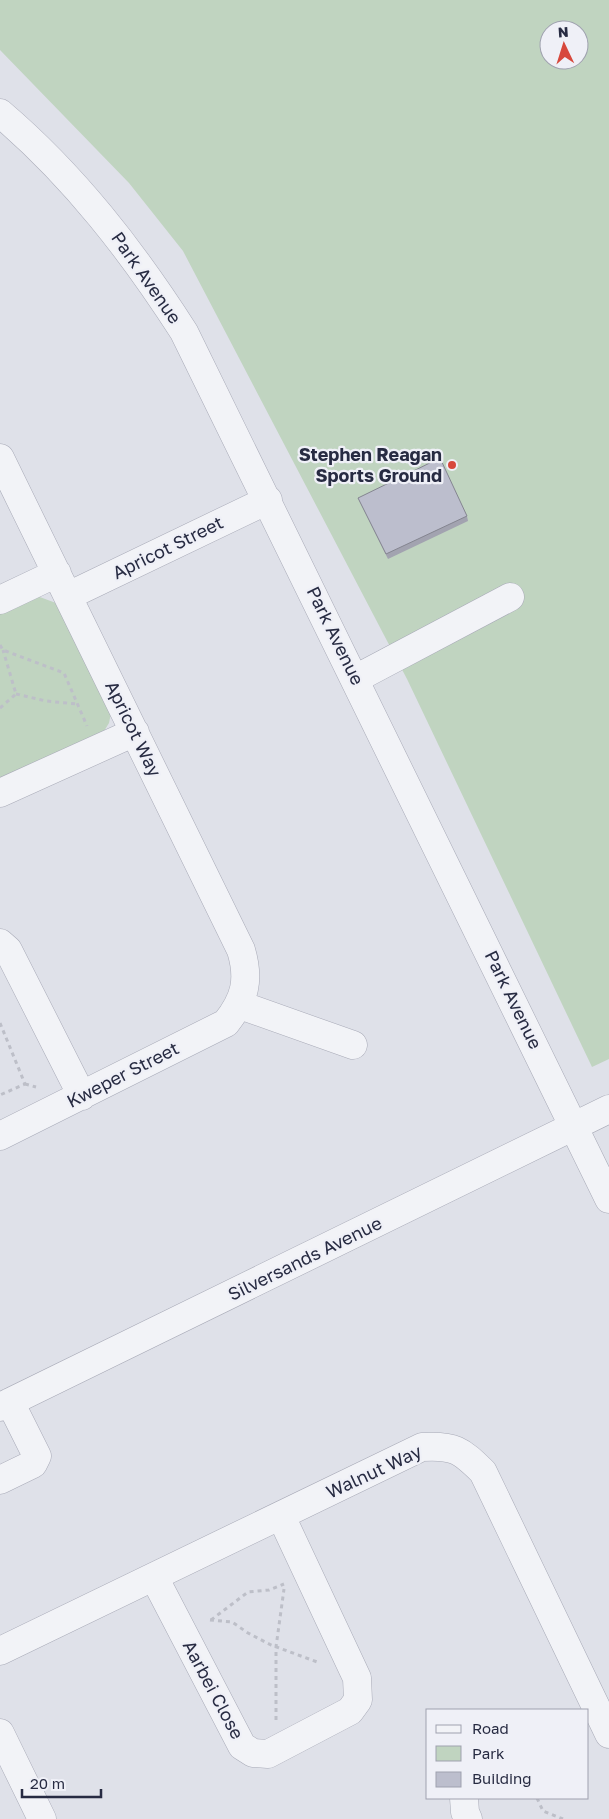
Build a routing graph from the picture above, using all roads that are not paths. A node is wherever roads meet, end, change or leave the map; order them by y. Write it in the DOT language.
graph roads {
  1 [pos="0,113"];
  2 [pos="0,458"];
  3 [pos="268,500"];
  4 [pos="63,584"];
  5 [pos="510,597"];
  6 [pos="0,600"];
  7 [pos="355,679"];
  8 [pos="135,732"];
  9 [pos="0,793"];
  10 [pos="0,943"];
  11 [pos="240,1005"];
  12 [pos="353,1045"];
  13 [pos="82,1096"];
  14 [pos="609,1109"];
  15 [pos="575,1126"];
  16 [pos="0,1136"];
  17 [pos="609,1199"];
  18 [pos="5,1405"];
  19 [pos="0,1480"];
  20 [pos="281,1516"];
  21 [pos="154,1577"];
  22 [pos="0,1651"];
  23 [pos="600,1729"];
  24 [pos="0,1733"];
  25 [pos="464,1799"];
  26 [pos="42,1819"];
  27 [pos="468,1819"];
  1 -- 3 [label="street, Park Avenue"];
  2 -- 4 [label="street, Apricot Way"];
  3 -- 4 [label="street, Apricot Street"];
  3 -- 7 [label="street, Park Avenue"];
  4 -- 6 [label="street, Apricot Street"];
  4 -- 8 [label="street, Apricot Way"];
  5 -- 7 [label="street"];
  7 -- 15 [label="street, Park Avenue"];
  8 -- 9 [label="street"];
  8 -- 11 [label="street, Apricot Way"];
  10 -- 13 [label="street"];
  11 -- 12 [label="street"];
  11 -- 13 [label="street, Kweper Street"];
  13 -- 16 [label="street, Kweper Street"];
  14 -- 15 [label="street, Silversands Avenue"];
  15 -- 17 [label="street, Park Avenue"];
  15 -- 18 [label="street, Silversands Avenue"];
  18 -- 19 [label="street"];
  20 -- 21 [label="street, Walnut Way"];
  20 -- 21 [label="street, Aarbei Close"];
  20 -- 23 [label="street, Walnut Way"];
  21 -- 22 [label="street, Walnut Way"];
  24 -- 26 [label="street"];
  25 -- 27 [label="street"];
}
